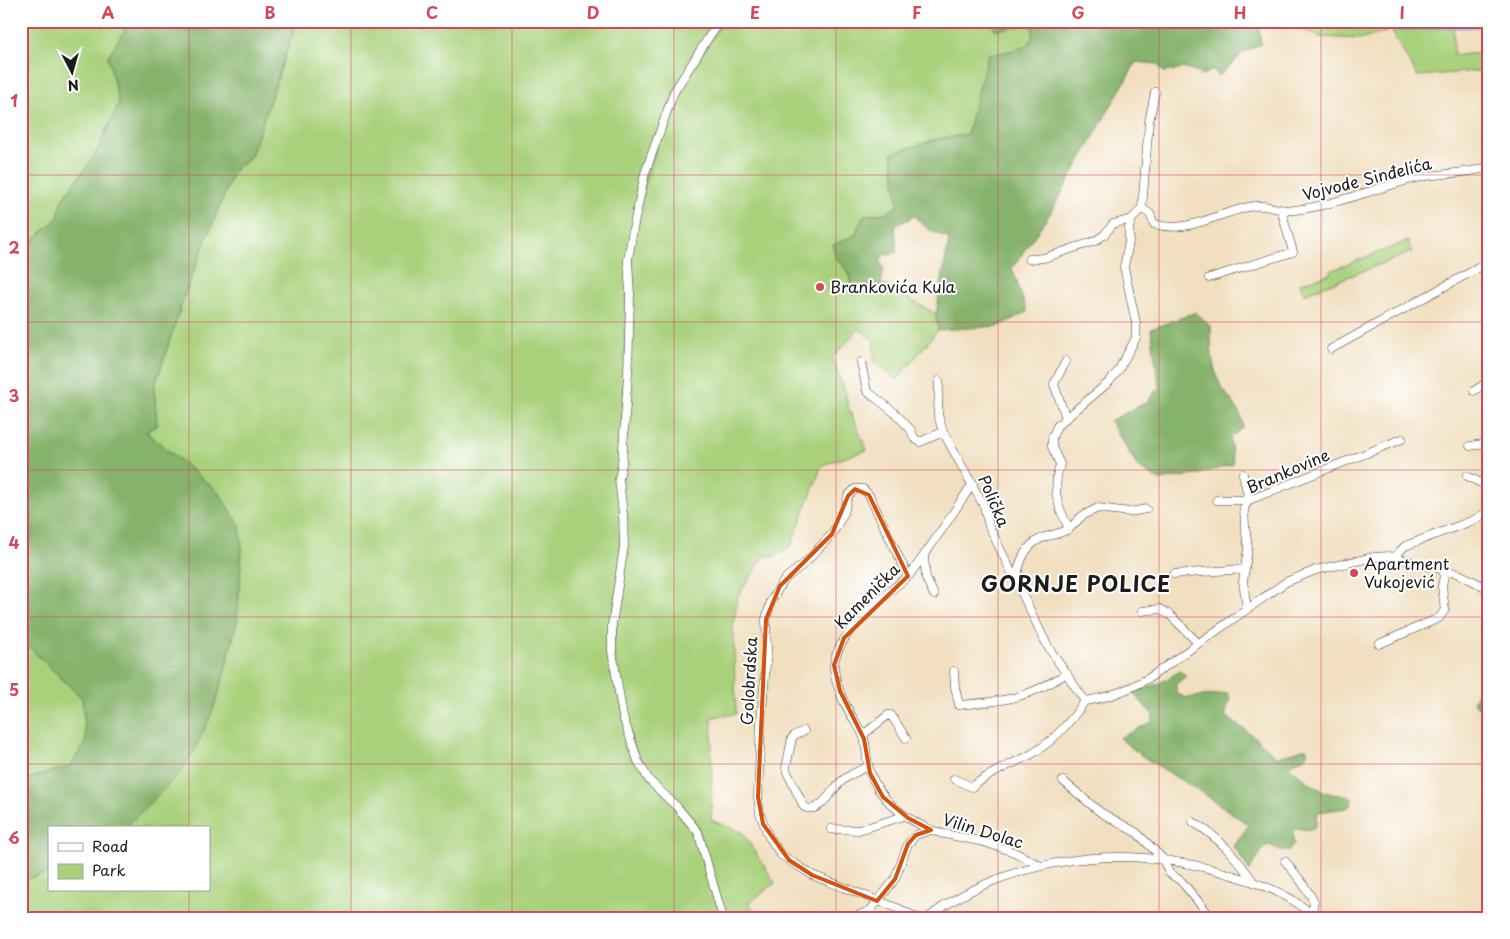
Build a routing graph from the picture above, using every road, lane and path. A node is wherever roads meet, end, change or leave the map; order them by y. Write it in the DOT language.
graph roads {
  1 [pos="722,21"];
  2 [pos="1155,92"];
  3 [pos="1489,167"];
  4 [pos="1142,208"];
  5 [pos="1281,209"];
  6 [pos="1132,219"];
  7 [pos="1029,259"];
  8 [pos="1489,262"];
  9 [pos="1209,278"];
  10 [pos="1331,349"];
  11 [pos="1066,361"];
  12 [pos="861,362"];
  13 [pos="939,381"];
  14 [pos="1489,381"];
  15 [pos="1474,391"];
  16 [pos="1066,418"];
  17 [pos="943,432"];
  18 [pos="1402,438"];
  19 [pos="1489,443"];
  20 [pos="1470,446"];
  21 [pos="1243,474"];
  22 [pos="1467,476"];
  23 [pos="973,483"];
  24 [pos="1489,487"];
  25 [pos="1217,500"];
  26 [pos="1249,500"];
  27 [pos="1146,509"];
  28 [pos="1489,511"];
  29 [pos="1069,529"];
  30 [pos="924,556"];
  31 [pos="1394,558"];
  32 [pos="1245,569"];
  33 [pos="1445,570"];
  34 [pos="1174,574"];
  35 [pos="908,576"];
  36 [pos="1475,581"];
  37 [pos="1016,582"];
  38 [pos="1489,584"];
  39 [pos="1489,589"];
  40 [pos="934,595"];
  41 [pos="1247,609"];
  42 [pos="1142,611"];
  43 [pos="1198,643"];
  44 [pos="1379,644"];
  45 [pos="954,671"];
  46 [pos="1067,673"];
  47 [pos="1084,701"];
  48 [pos="804,731"];
  49 [pos="863,735"];
  50 [pos="906,738"];
  51 [pos="868,766"];
  52 [pos="954,779"];
  53 [pos="1062,781"];
  54 [pos="904,816"];
  55 [pos="1193,822"];
  56 [pos="830,829"];
  57 [pos="931,830"];
  58 [pos="1163,859"];
  59 [pos="1285,861"];
  60 [pos="1041,866"];
  61 [pos="1253,881"];
  62 [pos="877,901"];
  63 [pos="870,914"];
  64 [pos="1314,916"];
  65 [pos="723,918"];
  66 [pos="851,918"];
  67 [pos="917,918"];
  68 [pos="928,918"];
  69 [pos="1212,918"];
  1 -- 65 [label="street"];
  2 -- 4 [label="street"];
  3 -- 5 [label="street, Vojvode Sinđelića"];
  4 -- 5 [label="street, Vojvode Sinđelića"];
  4 -- 6 [label="street"];
  5 -- 9 [label="street"];
  6 -- 7 [label="street"];
  6 -- 16 [label="street"];
  8 -- 10 [label="street"];
  11 -- 16 [label="street"];
  12 -- 17 [label="street"];
  13 -- 17 [label="street, Polička"];
  14 -- 15 [label="street"];
  16 -- 29 [label="street"];
  17 -- 23 [label="street, Polička"];
  18 -- 26 [label="street, Brankovine"];
  19 -- 20 [label="street"];
  21 -- 26 [label="street"];
  22 -- 24 [label="street"];
  23 -- 30 [label="street, Kamenička"];
  23 -- 37 [label="street, Polička"];
  25 -- 26 [label="street"];
  26 -- 32 [label="street, Brankovine"];
  27 -- 29 [label="street"];
  28 -- 31 [label="street"];
  29 -- 37 [label="street"];
  30 -- 35 [label="street, Kamenička"];
  30 -- 40 [label="street"];
  31 -- 33 [label="street"];
  31 -- 41 [label="street"];
  32 -- 34 [label="street"];
  32 -- 41 [label="street, Brankovine"];
  33 -- 36 [label="street"];
  33 -- 44 [label="street"];
  35 -- 49 [label="street, Kamenička"];
  35 -- 62 [label="street, Golobrdska"];
  36 -- 38 [label="street"];
  36 -- 39 [label="street"];
  37 -- 46 [label="street"];
  41 -- 43 [label="street"];
  42 -- 43 [label="street"];
  43 -- 47 [label="street"];
  45 -- 46 [label="street"];
  46 -- 47 [label="street"];
  47 -- 52 [label="street"];
  48 -- 51 [label="street"];
  49 -- 50 [label="street"];
  49 -- 51 [label="street, Kamenička"];
  51 -- 54 [label="street, Kamenička"];
  53 -- 58 [label="street"];
  54 -- 56 [label="street"];
  54 -- 57 [label="street, Kamenička"];
  55 -- 61 [label="street"];
  57 -- 60 [label="street, Vilin Dolac"];
  57 -- 62 [label="street, Vilin Dolac"];
  58 -- 60 [label="street"];
  58 -- 61 [label="street"];
  58 -- 69 [label="street"];
  59 -- 64 [label="street"];
  60 -- 68 [label="street"];
  61 -- 64 [label="street"];
  62 -- 63 [label="street, Vilin Dolac"];
  62 -- 67 [label="street, Golobrdska"];
  63 -- 66 [label="street, Vilin Dolac"];
}
